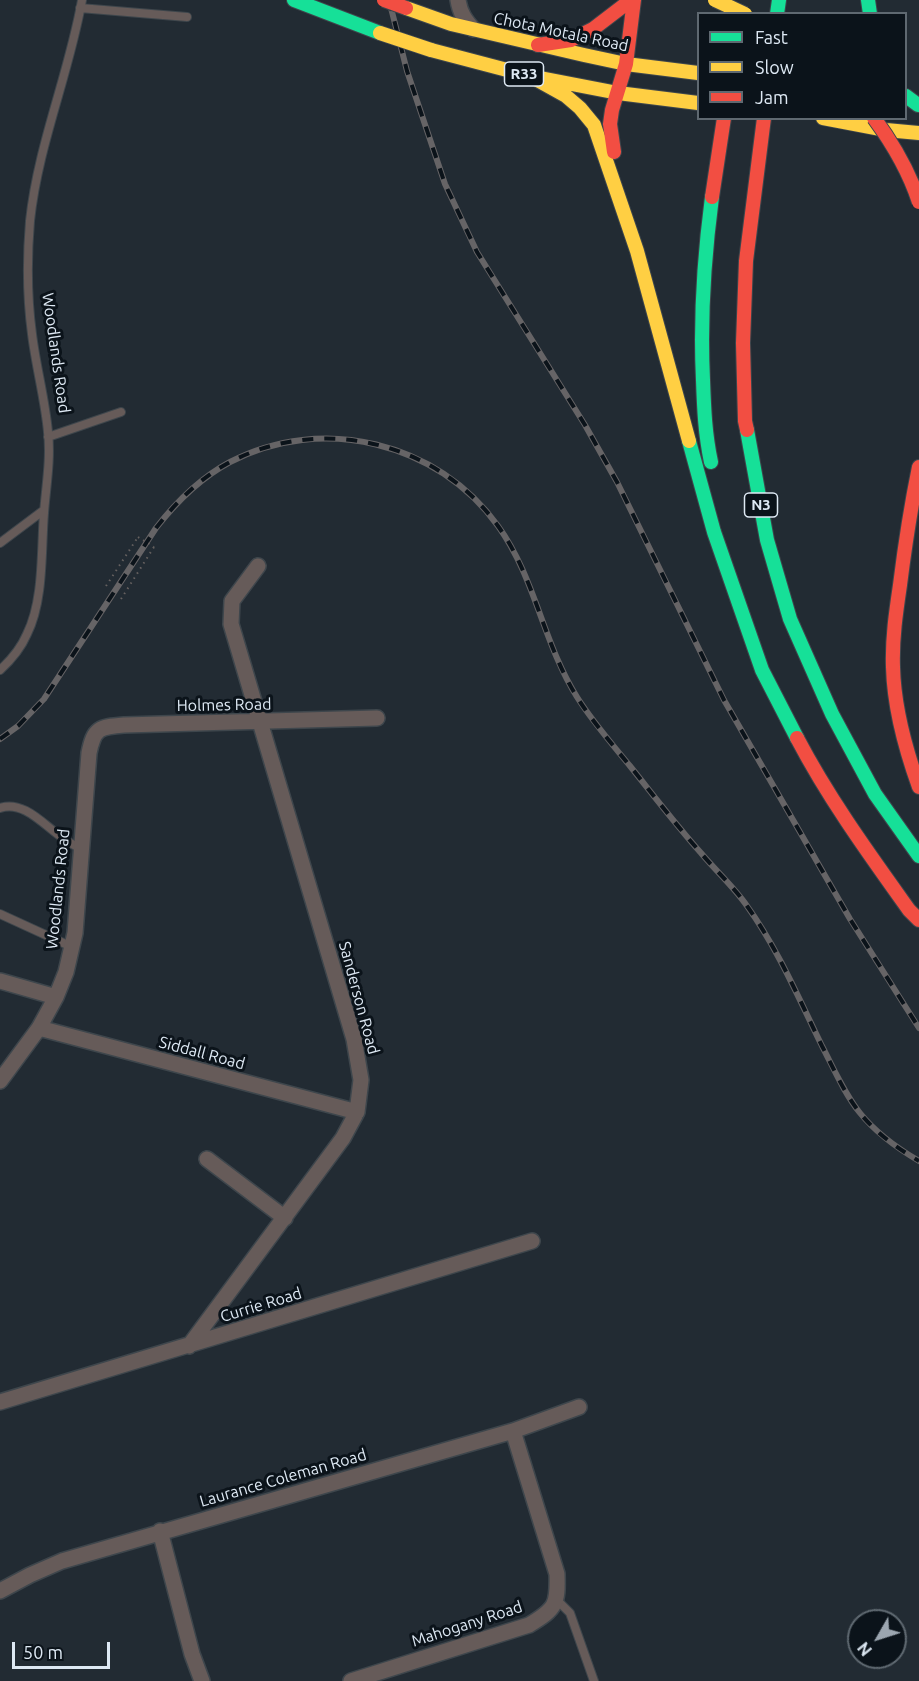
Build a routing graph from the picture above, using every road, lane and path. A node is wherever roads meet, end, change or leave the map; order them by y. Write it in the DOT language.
graph roads {
  1 [pos="294,0"];
  2 [pos="384,0"];
  3 [pos="428,0"];
  4 [pos="458,0"];
  5 [pos="633,0"];
  6 [pos="715,0"];
  7 [pos="81,4"];
  8 [pos="412,10"];
  9 [pos="741,12"];
  10 [pos="187,17"];
  11 [pos="473,29"];
  12 [pos="538,45"];
  13 [pos="626,64"];
  14 [pos="691,72"];
  15 [pos="530,76"];
  16 [pos="618,93"];
  17 [pos="693,102"];
  18 [pos="724,120"];
  19 [pos="764,120"];
  20 [pos="834,120"];
  21 [pos="875,120"];
  22 [pos="919,133"];
  23 [pos="919,202"];
  24 [pos="628,221"];
  25 [pos="121,412"];
  26 [pos="48,437"];
  27 [pos="919,467"];
  28 [pos="44,510"];
  29 [pos="0,543"];
  30 [pos="258,566"];
  31 [pos="106,586"];
  32 [pos="121,599"];
  33 [pos="0,670"];
  34 [pos="377,718"];
  35 [pos="261,723"];
  36 [pos="89,753"];
  37 [pos="814,770"];
  38 [pos="919,787"];
  39 [pos="0,808"];
  40 [pos="81,849"];
  41 [pos="919,856"];
  42 [pos="0,914"];
  43 [pos="919,920"];
  44 [pos="72,946"];
  45 [pos="0,981"];
  46 [pos="56,997"];
  47 [pos="39,1028"];
  48 [pos="0,1081"];
  49 [pos="357,1112"];
  50 [pos="207,1159"];
  51 [pos="285,1218"];
  52 [pos="532,1240"];
  53 [pos="189,1346"];
  54 [pos="0,1402"];
  55 [pos="579,1407"];
  56 [pos="513,1431"];
  57 [pos="160,1531"];
  58 [pos="0,1592"];
  59 [pos="556,1599"];
  60 [pos="202,1681"];
  61 [pos="351,1681"];
  62 [pos="594,1681"];
  1 -- 15 [label="main road, R33, bridge"];
  2 -- 8 [label="main road, Chota Motala Road / R33, bridge"];
  3 -- 8 [label="street"];
  4 -- 11 [label="street"];
  5 -- 12 [label="main road"];
  5 -- 13 [label="main road"];
  6 -- 9 [label="main road, bridge"];
  7 -- 10 [label="lane"];
  7 -- 26 [label="lane, Woodlands Road"];
  8 -- 11 [label="main road, Chota Motala Road / R33"];
  11 -- 12 [label="main road, Chota Motala Road / R33"];
  12 -- 13 [label="main road, Chota Motala Road / R33"];
  13 -- 14 [label="main road, Chota Motala Road"];
  13 -- 16 [label="main road"];
  15 -- 16 [label="main road, R33"];
  15 -- 24 [label="main road"];
  16 -- 17 [label="main road, R33"];
  16 -- 24 [label="main road"];
  18 -- 37 [label="main road, N3"];
  19 -- 41 [label="main road, N3"];
  20 -- 22 [label="main road"];
  21 -- 23 [label="main road, bridge"];
  24 -- 37 [label="main road"];
  25 -- 26 [label="lane"];
  26 -- 28 [label="lane, Woodlands Road"];
  27 -- 38 [label="main road"];
  28 -- 29 [label="lane"];
  28 -- 33 [label="lane, Woodlands Road"];
  30 -- 35 [label="street, Sanderson Road"];
  31 -- 32 [label="path, bridge"];
  34 -- 35 [label="street, Holmes Road"];
  35 -- 36 [label="street, Holmes Road"];
  35 -- 49 [label="street, Sanderson Road"];
  36 -- 40 [label="street, Woodlands Road"];
  37 -- 43 [label="main road, N3"];
  39 -- 40 [label="lane"];
  40 -- 44 [label="street, Woodlands Road"];
  42 -- 44 [label="lane"];
  44 -- 46 [label="street, Woodlands Road"];
  45 -- 46 [label="street"];
  46 -- 47 [label="street, Woodlands Road"];
  47 -- 48 [label="street, Woodlands Road"];
  47 -- 49 [label="street, Siddall Road"];
  49 -- 51 [label="street, Sanderson Road"];
  50 -- 51 [label="street"];
  51 -- 53 [label="street, Sanderson Road"];
  52 -- 53 [label="street, Currie Road"];
  53 -- 54 [label="street, Currie Road"];
  55 -- 56 [label="street, Laurance Coleman Road"];
  56 -- 57 [label="street, Laurance Coleman Road"];
  56 -- 59 [label="street"];
  57 -- 58 [label="street, Laurance Coleman Road"];
  57 -- 60 [label="street"];
  59 -- 61 [label="street, Mahogany Road"];
  59 -- 62 [label="lane"];
}
